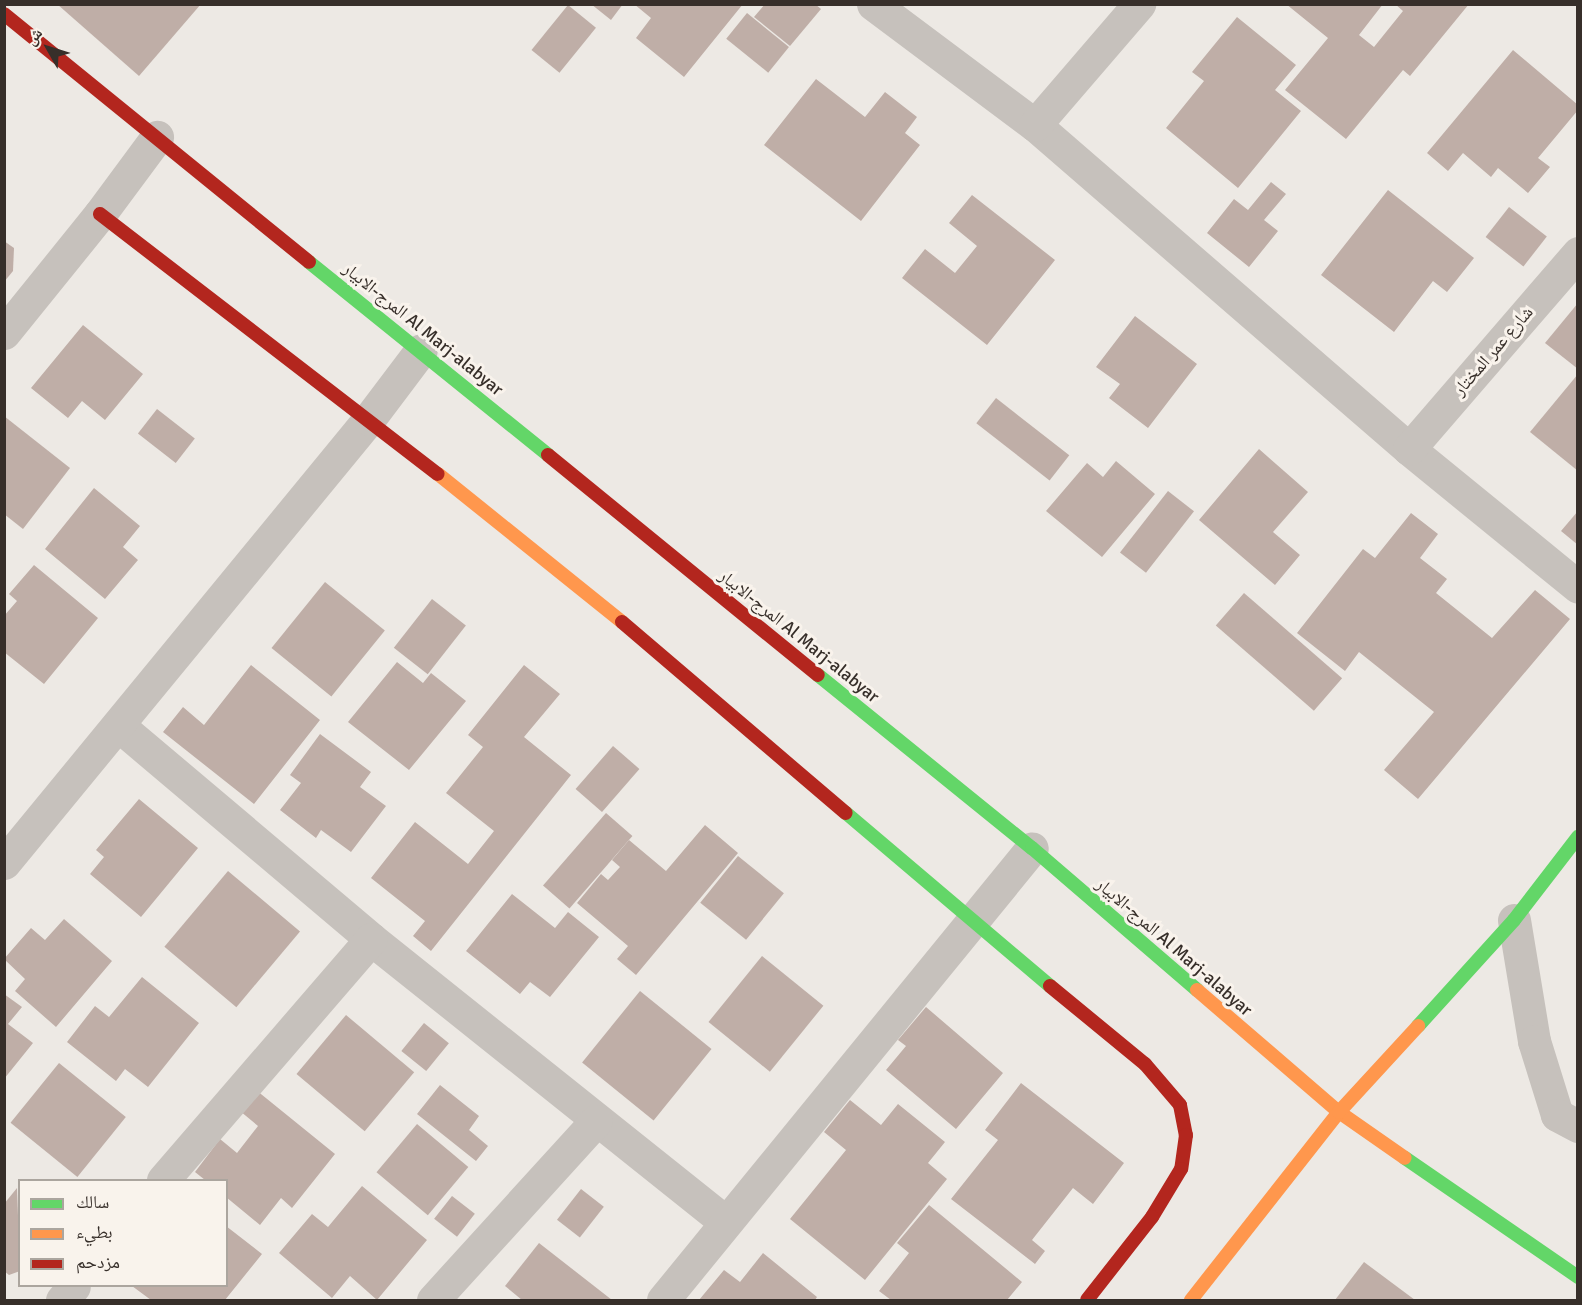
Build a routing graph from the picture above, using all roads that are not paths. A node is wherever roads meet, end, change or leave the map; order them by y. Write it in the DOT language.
graph roads {
  1 [pos="873,4"];
  2 [pos="1140,4"];
  3 [pos="4,14"];
  4 [pos="1035,125"];
  5 [pos="156,137"];
  6 [pos="100,214"];
  7 [pos="1578,253"];
  8 [pos="4,333"];
  9 [pos="421,350"];
  10 [pos="369,419"];
  11 [pos="1409,449"];
  12 [pos="1578,587"];
  13 [pos="118,725"];
  14 [pos="1578,837"];
  15 [pos="1032,848"];
  16 [pos="4,863"];
  17 [pos="1514,920"];
  18 [pos="974,924"];
  19 [pos="371,939"];
  20 [pos="1339,1112"];
  21 [pos="596,1121"];
  22 [pos="1578,1125"];
  23 [pos="164,1179"];
  24 [pos="726,1222"];
  25 [pos="1578,1277"];
  26 [pos="433,1300"];
  27 [pos="663,1300"];
  28 [pos="1087,1300"];
  29 [pos="1191,1300"];
  1 -- 4 [label="street"];
  2 -- 4 [label="street"];
  3 -- 5 [label="main road, المرج-الابيار Al Marj-alabyar"];
  4 -- 11 [label="street"];
  5 -- 6 [label="street"];
  5 -- 9 [label="main road, المرج-الابيار Al Marj-alabyar"];
  6 -- 8 [label="street"];
  6 -- 10 [label="main road"];
  7 -- 11 [label="street, شارع عمر المختار"];
  9 -- 10 [label="street"];
  9 -- 15 [label="main road, المرج-الابيار Al Marj-alabyar"];
  10 -- 13 [label="street"];
  10 -- 18 [label="main road"];
  11 -- 12 [label="street"];
  13 -- 16 [label="street"];
  13 -- 19 [label="street"];
  14 -- 17 [label="main road"];
  15 -- 18 [label="street"];
  15 -- 20 [label="main road, المرج-الابيار Al Marj-alabyar"];
  17 -- 20 [label="main road"];
  17 -- 22 [label="street"];
  18 -- 24 [label="street"];
  18 -- 28 [label="main road"];
  19 -- 21 [label="street"];
  19 -- 23 [label="street"];
  20 -- 25 [label="main road, المرج-الابيار Al Marj-alabyar"];
  20 -- 29 [label="main road"];
  21 -- 24 [label="street"];
  21 -- 26 [label="street"];
  24 -- 27 [label="street"];
}
